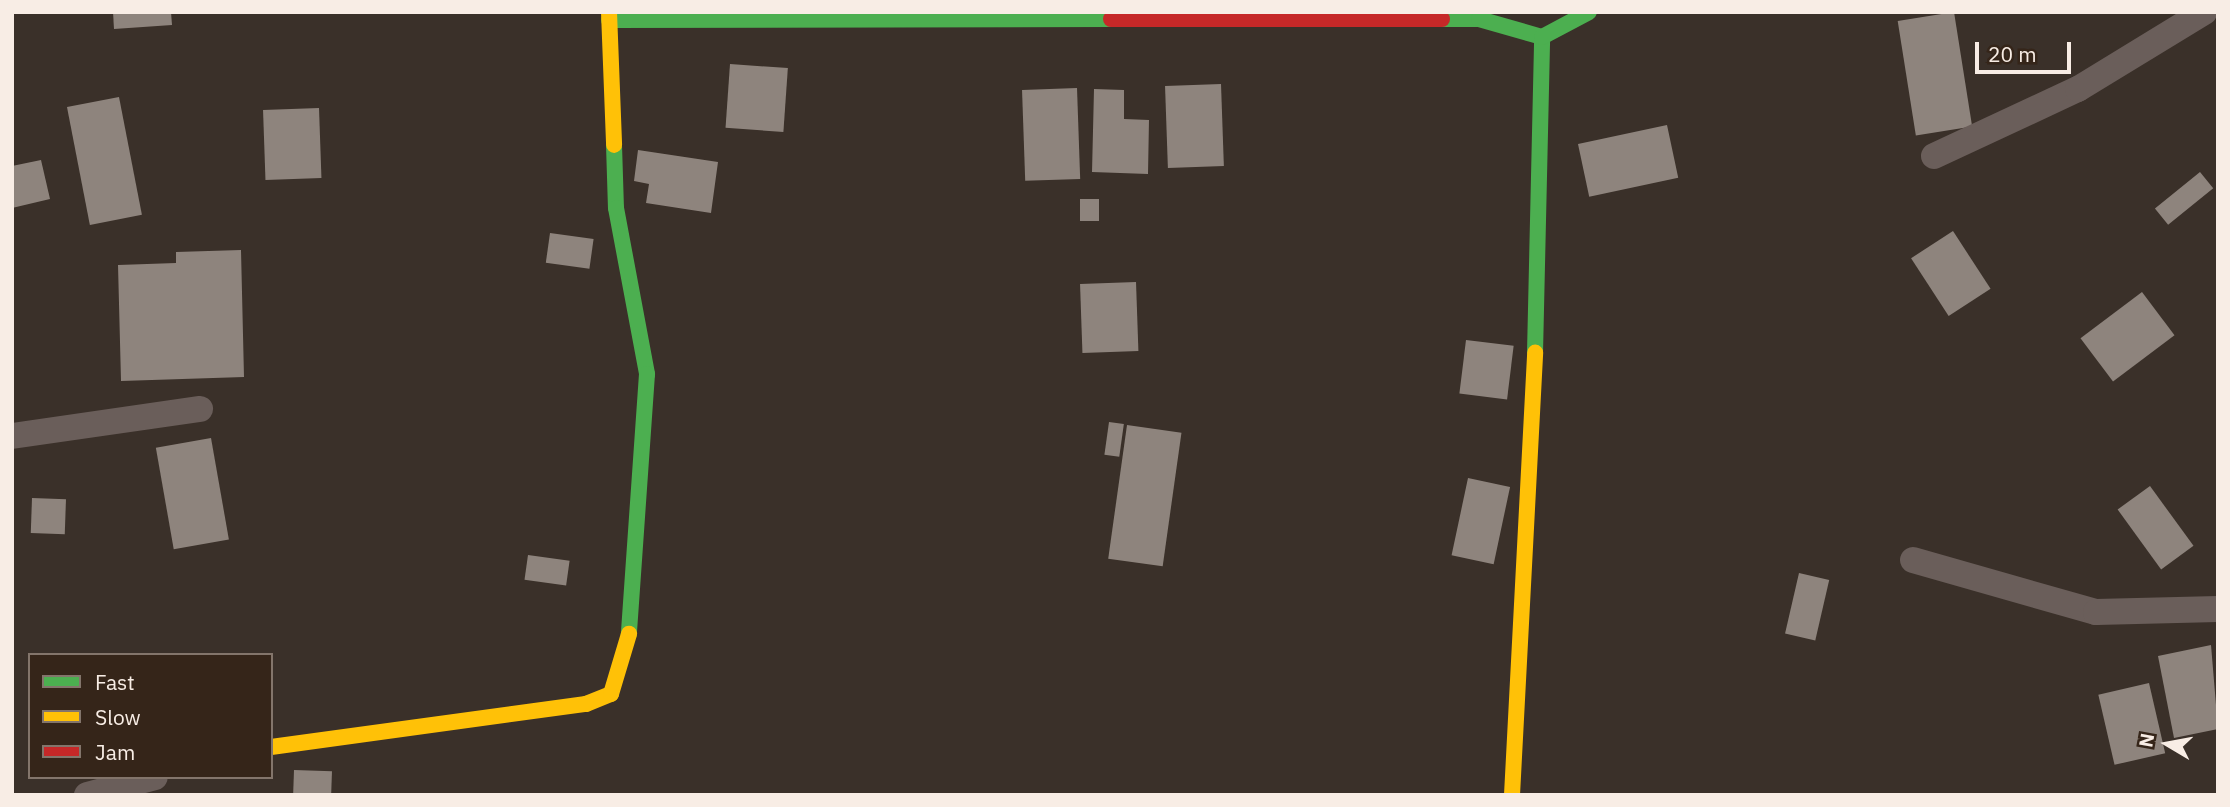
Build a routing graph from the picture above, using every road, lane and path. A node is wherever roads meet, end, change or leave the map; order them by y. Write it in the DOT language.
graph roads {
  1 [pos="1589,12"];
  2 [pos="2204,12"];
  3 [pos="609,16"];
  4 [pos="1399,16"];
  5 [pos="1542,37"];
  6 [pos="1934,156"];
  7 [pos="200,409"];
  8 [pos="12,436"];
  9 [pos="1913,560"];
  10 [pos="2218,609"];
  11 [pos="273,747"];
  12 [pos="147,779"];
  13 [pos="87,795"];
  14 [pos="1512,795"];
  1 -- 5 [label="street"];
  2 -- 6 [label="street"];
  3 -- 4 [label="street"];
  3 -- 11 [label="street"];
  4 -- 5 [label="street"];
  5 -- 14 [label="street"];
  7 -- 8 [label="street"];
  9 -- 10 [label="street"];
  12 -- 13 [label="street"];
}
